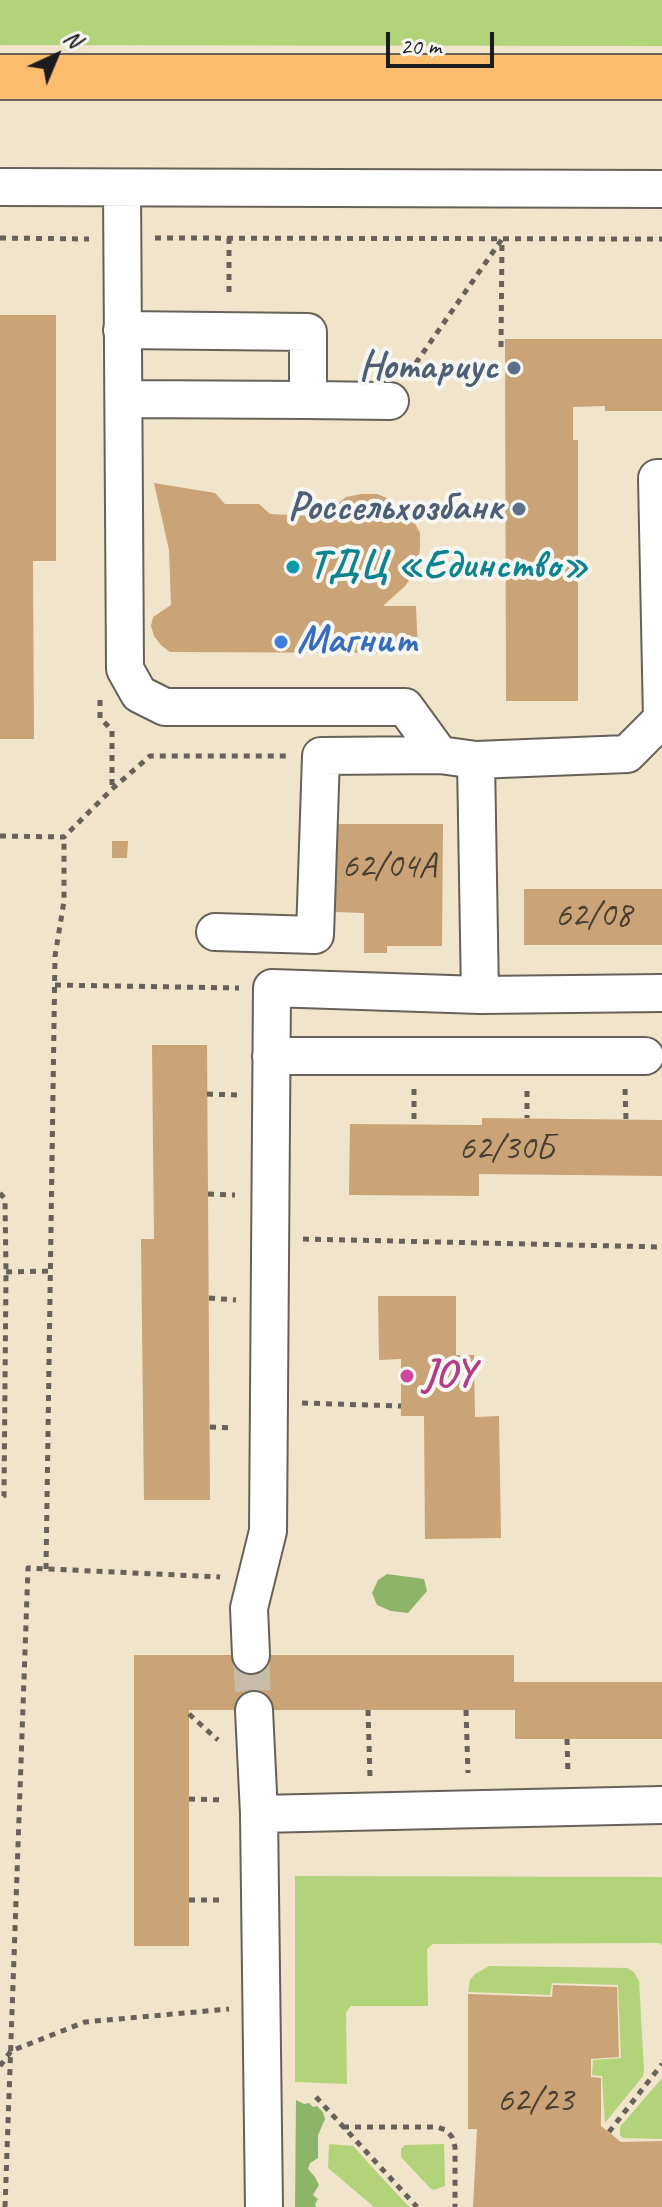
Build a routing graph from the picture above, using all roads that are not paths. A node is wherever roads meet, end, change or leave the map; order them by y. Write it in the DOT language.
graph roads {
  1 [pos="0,77"];
  2 [pos="662,77"];
  3 [pos="0,187"];
  4 [pos="122,188"];
  5 [pos="662,189"];
  6 [pos="122,330"];
  7 [pos="124,399"];
  8 [pos="308,400"];
  9 [pos="390,401"];
  10 [pos="662,478"];
  11 [pos="440,755"];
  12 [pos="476,760"];
  13 [pos="215,932"];
  14 [pos="662,993"];
  15 [pos="480,995"];
  16 [pos="271,1056"];
  17 [pos="645,1056"];
  18 [pos="251,1655"];
  19 [pos="254,1710"];
  20 [pos="662,1805"];
  21 [pos="259,1814"];
  22 [pos="264,2207"];
  1 -- 2 [label="main road"];
  3 -- 4 [label="street"];
  4 -- 5 [label="street"];
  4 -- 6 [label="street"];
  6 -- 7 [label="street"];
  6 -- 8 [label="street"];
  7 -- 8 [label="street"];
  7 -- 11 [label="street"];
  8 -- 9 [label="street"];
  10 -- 12 [label="street"];
  11 -- 12 [label="street"];
  11 -- 13 [label="street"];
  12 -- 15 [label="street"];
  14 -- 15 [label="street"];
  15 -- 16 [label="street"];
  16 -- 17 [label="street"];
  16 -- 18 [label="street"];
  19 -- 21 [label="street"];
  20 -- 21 [label="street"];
  21 -- 22 [label="street"];
}
